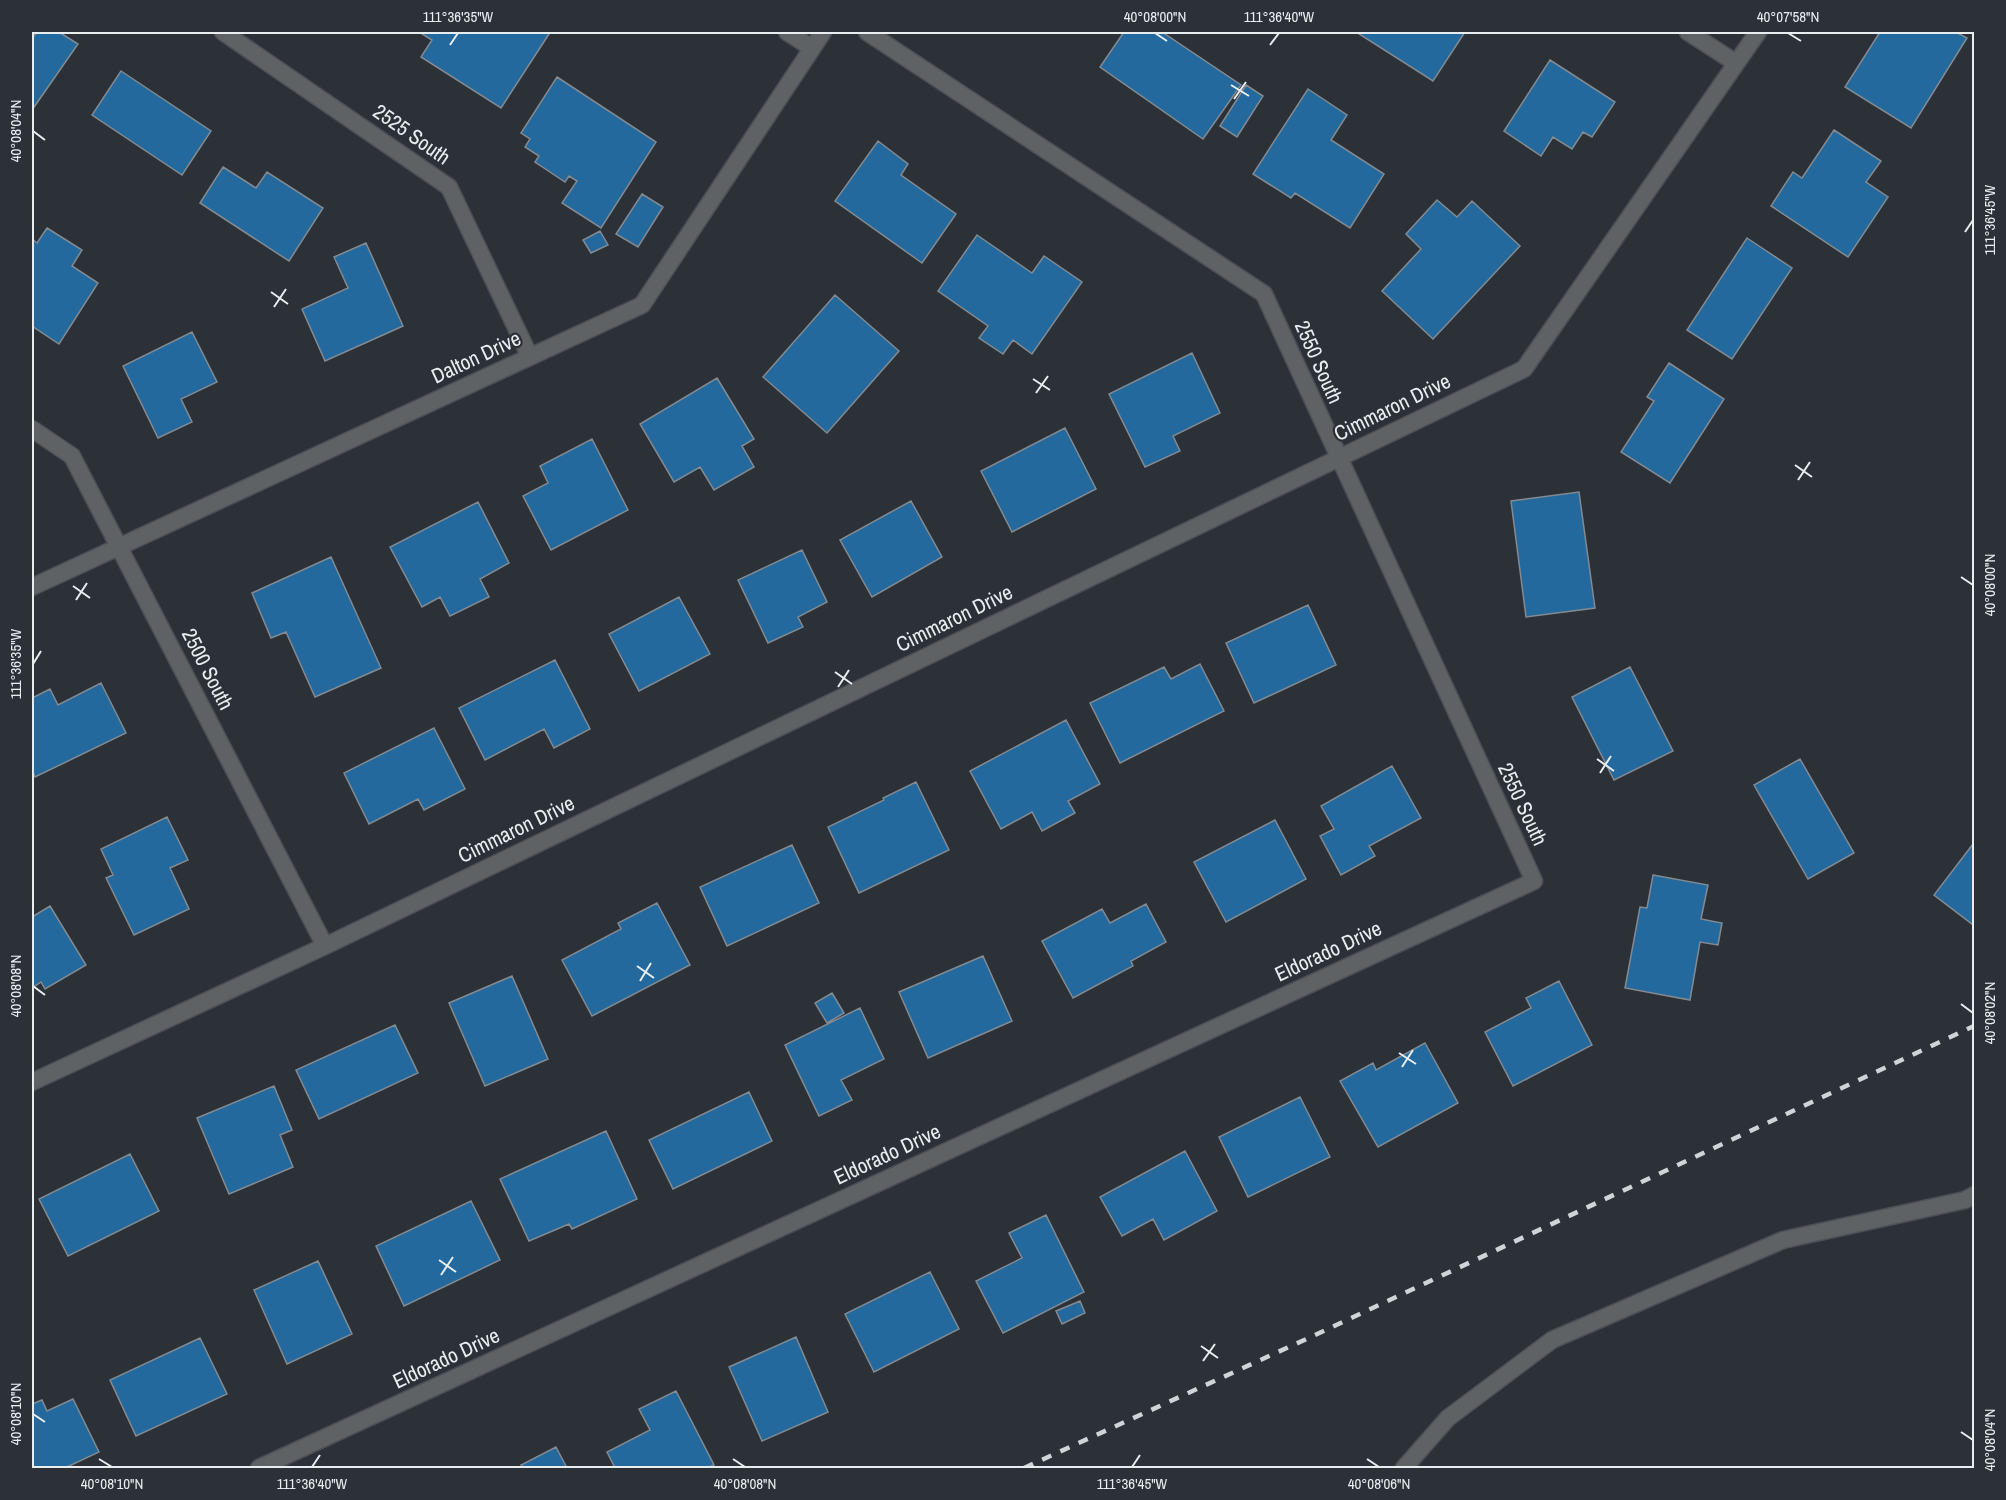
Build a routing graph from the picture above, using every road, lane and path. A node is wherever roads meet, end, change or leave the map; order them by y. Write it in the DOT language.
graph roads {
  1 [pos="224,32"];
  2 [pos="787,32"];
  3 [pos="823,32"];
  4 [pos="867,32"];
  5 [pos="1689,32"];
  6 [pos="1758,32"];
  7 [pos="812,48"];
  8 [pos="1736,63"];
  9 [pos="530,357"];
  10 [pos="32,429"];
  11 [pos="1338,458"];
  12 [pos="120,547"];
  13 [pos="32,586"];
  14 [pos="1534,881"];
  15 [pos="325,946"];
  16 [pos="32,1082"];
  17 [pos="1974,1195"];
  18 [pos="259,1468"];
  19 [pos="1404,1468"];
  1 -- 9 [label="street, 2525 South"];
  2 -- 7 [label="street"];
  3 -- 7 [label="street, Dalton Drive"];
  4 -- 11 [label="street, 2550 South"];
  5 -- 8 [label="street"];
  6 -- 8 [label="street, Cimmaron Drive"];
  7 -- 9 [label="street, Dalton Drive"];
  8 -- 11 [label="street, Cimmaron Drive"];
  9 -- 12 [label="street, Dalton Drive"];
  10 -- 12 [label="street, 2500 South"];
  11 -- 14 [label="street, 2550 South"];
  11 -- 15 [label="street, Cimmaron Drive"];
  12 -- 13 [label="street, Dalton Drive"];
  12 -- 15 [label="street, 2500 South"];
  14 -- 18 [label="street, Eldorado Drive"];
  15 -- 16 [label="street, Cimmaron Drive"];
  17 -- 19 [label="street"];
}
